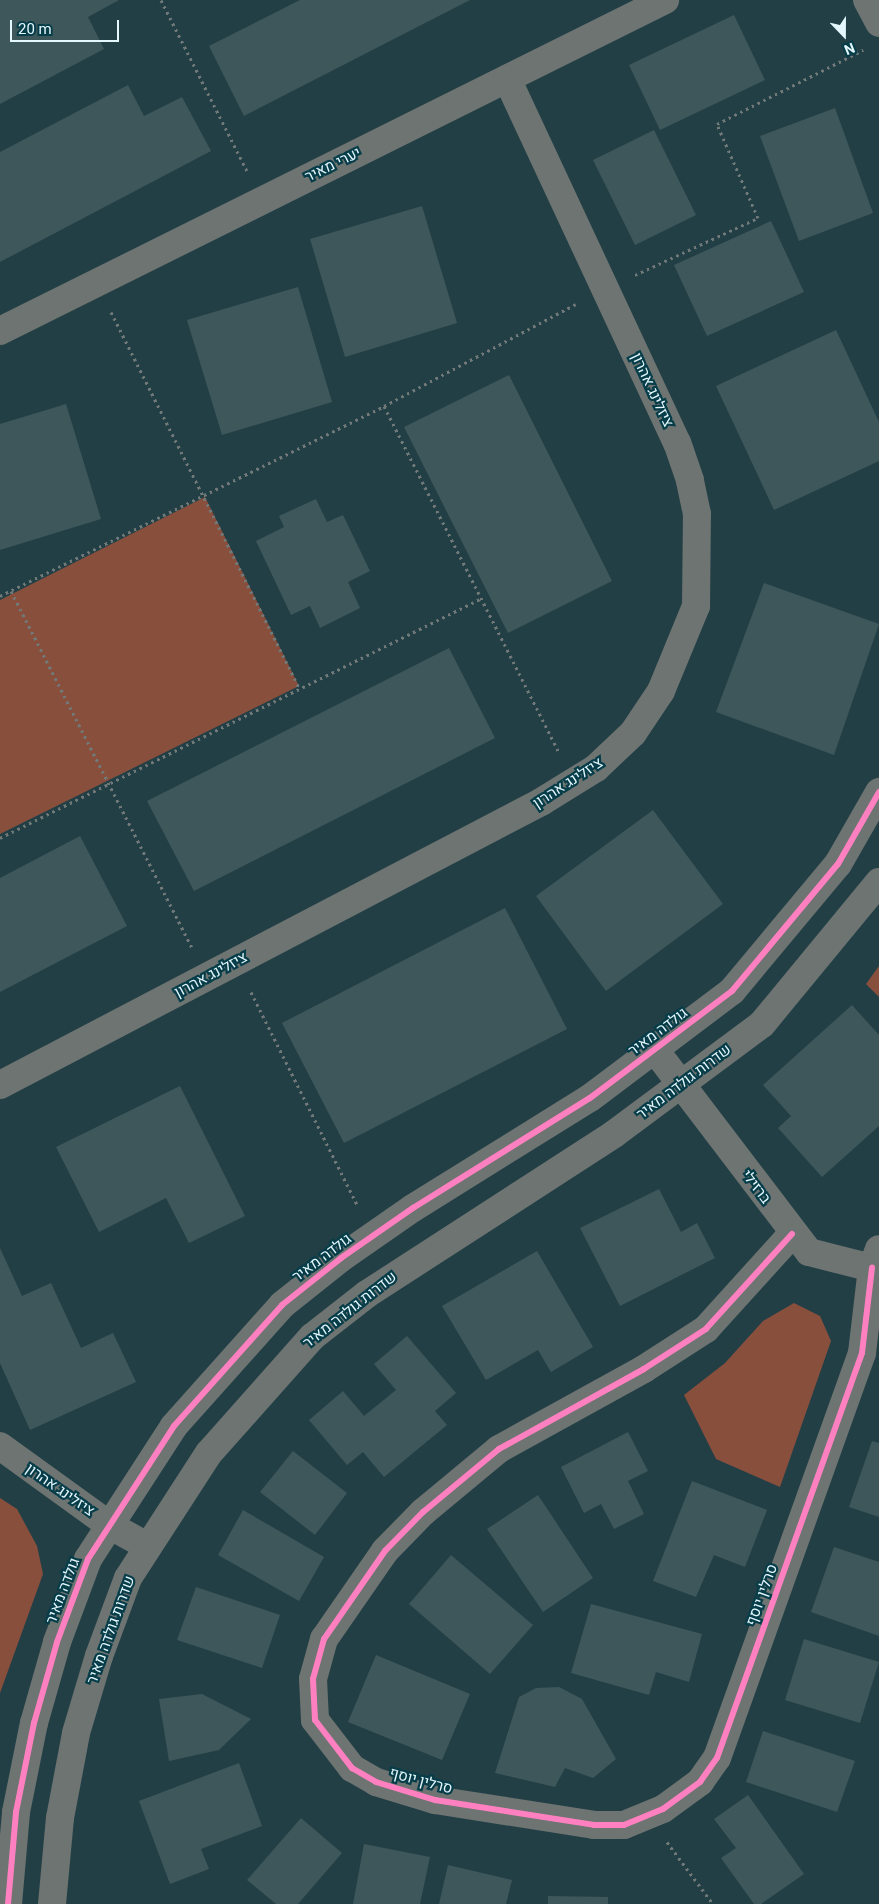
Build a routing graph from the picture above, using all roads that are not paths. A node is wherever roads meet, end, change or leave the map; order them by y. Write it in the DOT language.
graph roads {
  1 [pos="665,0"];
  2 [pos="867,0"];
  3 [pos="875,34"];
  4 [pos="507,78"];
  5 [pos="0,331"];
  6 [pos="879,792"];
  7 [pos="879,882"];
  8 [pos="655,1050"];
  9 [pos="0,1085"];
  10 [pos="681,1086"];
  11 [pos="792,1234"];
  12 [pos="875,1259"];
  13 [pos="0,1446"];
  14 [pos="109,1525"];
  15 [pos="148,1546"];
  16 [pos="8,1904"];
  17 [pos="52,1904"];
  1 -- 4 [label="street, יערי מאיר"];
  2 -- 3 [label="street"];
  4 -- 5 [label="street, יערי מאיר"];
  4 -- 9 [label="street, ציזלינג אהרון"];
  6 -- 8 [label="street, גולדה מאיר"];
  7 -- 10 [label="street, שדרות גולדה מאיר"];
  8 -- 10 [label="street, ברזילי"];
  8 -- 14 [label="street, גולדה מאיר"];
  10 -- 11 [label="street, ברזילי"];
  10 -- 15 [label="street, שדרות גולדה מאיר"];
  11 -- 12 [label="street, ברזילי"];
  11 -- 12 [label="street, סרלין יוסף"];
  13 -- 14 [label="street, ציזלינג אהרון"];
  14 -- 15 [label="street, ציזלינג אהרון"];
  14 -- 16 [label="street, גולדה מאיר"];
  15 -- 17 [label="street, שדרות גולדה מאיר"];
}
